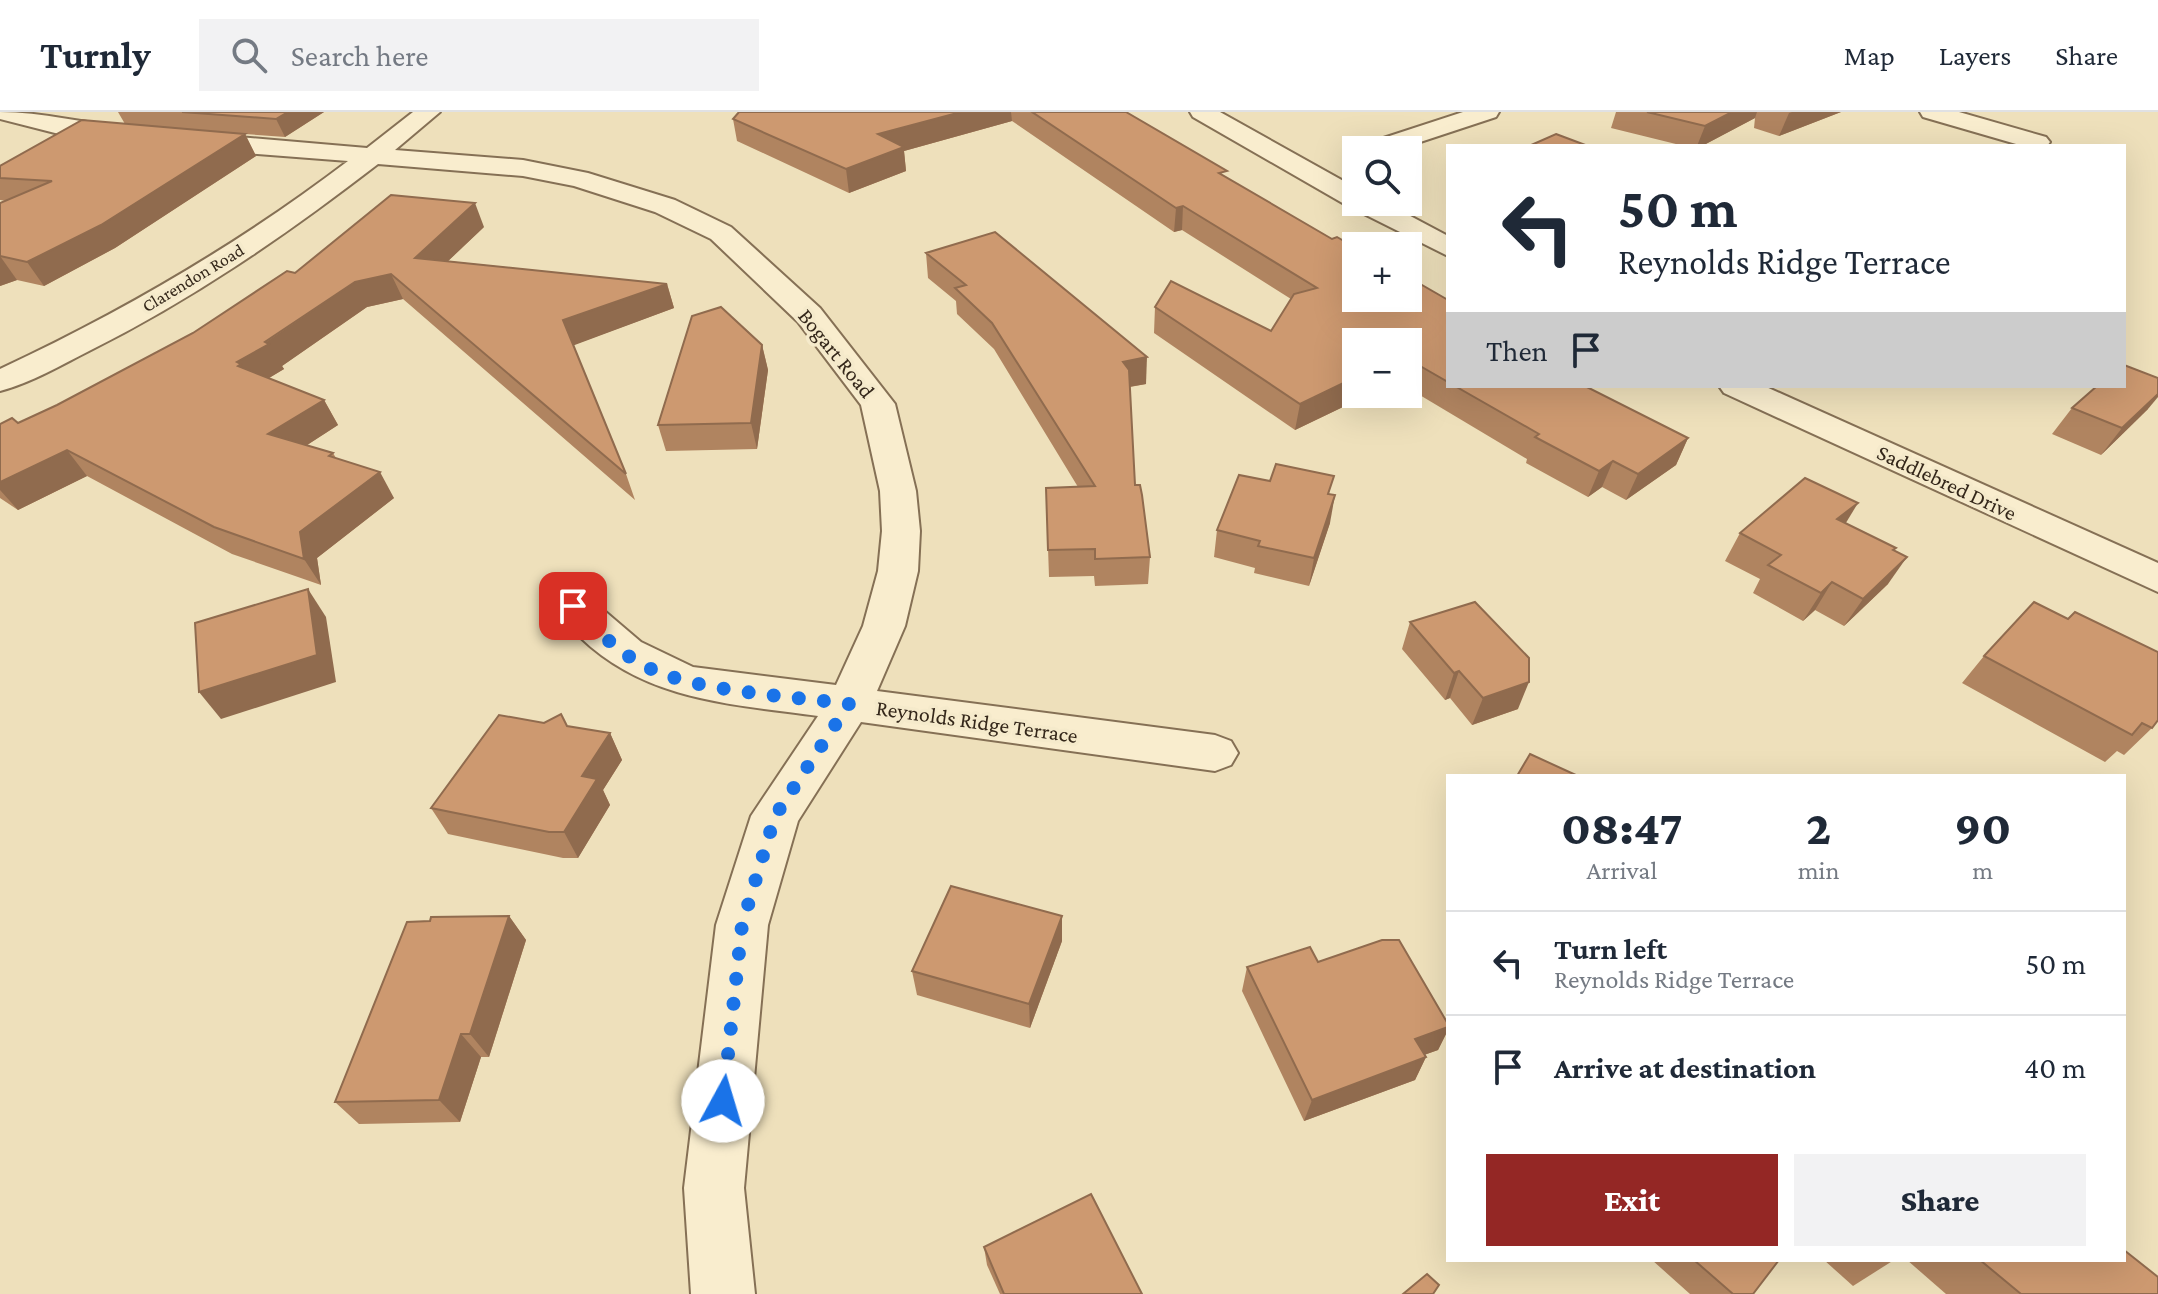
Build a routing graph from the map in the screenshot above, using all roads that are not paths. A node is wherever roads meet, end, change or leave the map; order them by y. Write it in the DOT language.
graph roads {
  1 [pos="428,112"];
  2 [pos="1202,112"];
  3 [pos="1487,112"];
  4 [pos="1932,112"];
  5 [pos="3,113"];
  6 [pos="1414,136"];
  7 [pos="2037,142"];
  8 [pos="374,154"];
  9 [pos="1342,159"];
  10 [pos="1304,171"];
  11 [pos="1342,191"];
  12 [pos="1389,216"];
  13 [pos="1446,246"];
  14 [pos="0,381"];
  15 [pos="1740,388"];
  16 [pos="2158,579"];
  17 [pos="573,606"];
  18 [pos="849,704"];
  19 [pos="1215,753"];
  20 [pos="723,1294"];
  1 -- 8 [label="street, Clarendon Road"];
  2 -- 10 [label="street"];
  3 -- 6 [label="street"];
  4 -- 7 [label="street"];
  5 -- 8 [label="street, Bogart Road"];
  8 -- 14 [label="street, Clarendon Road"];
  8 -- 18 [label="street, Bogart Road"];
  9 -- 10 [label="street"];
  10 -- 11 [label="street"];
  12 -- 13 [label="street"];
  15 -- 16 [label="street, Saddlebred Drive"];
  17 -- 18 [label="street, Reynolds Ridge Terrace"];
  18 -- 19 [label="street, Reynolds Ridge Terrace"];
  18 -- 20 [label="street, Bogart Road"];
}
